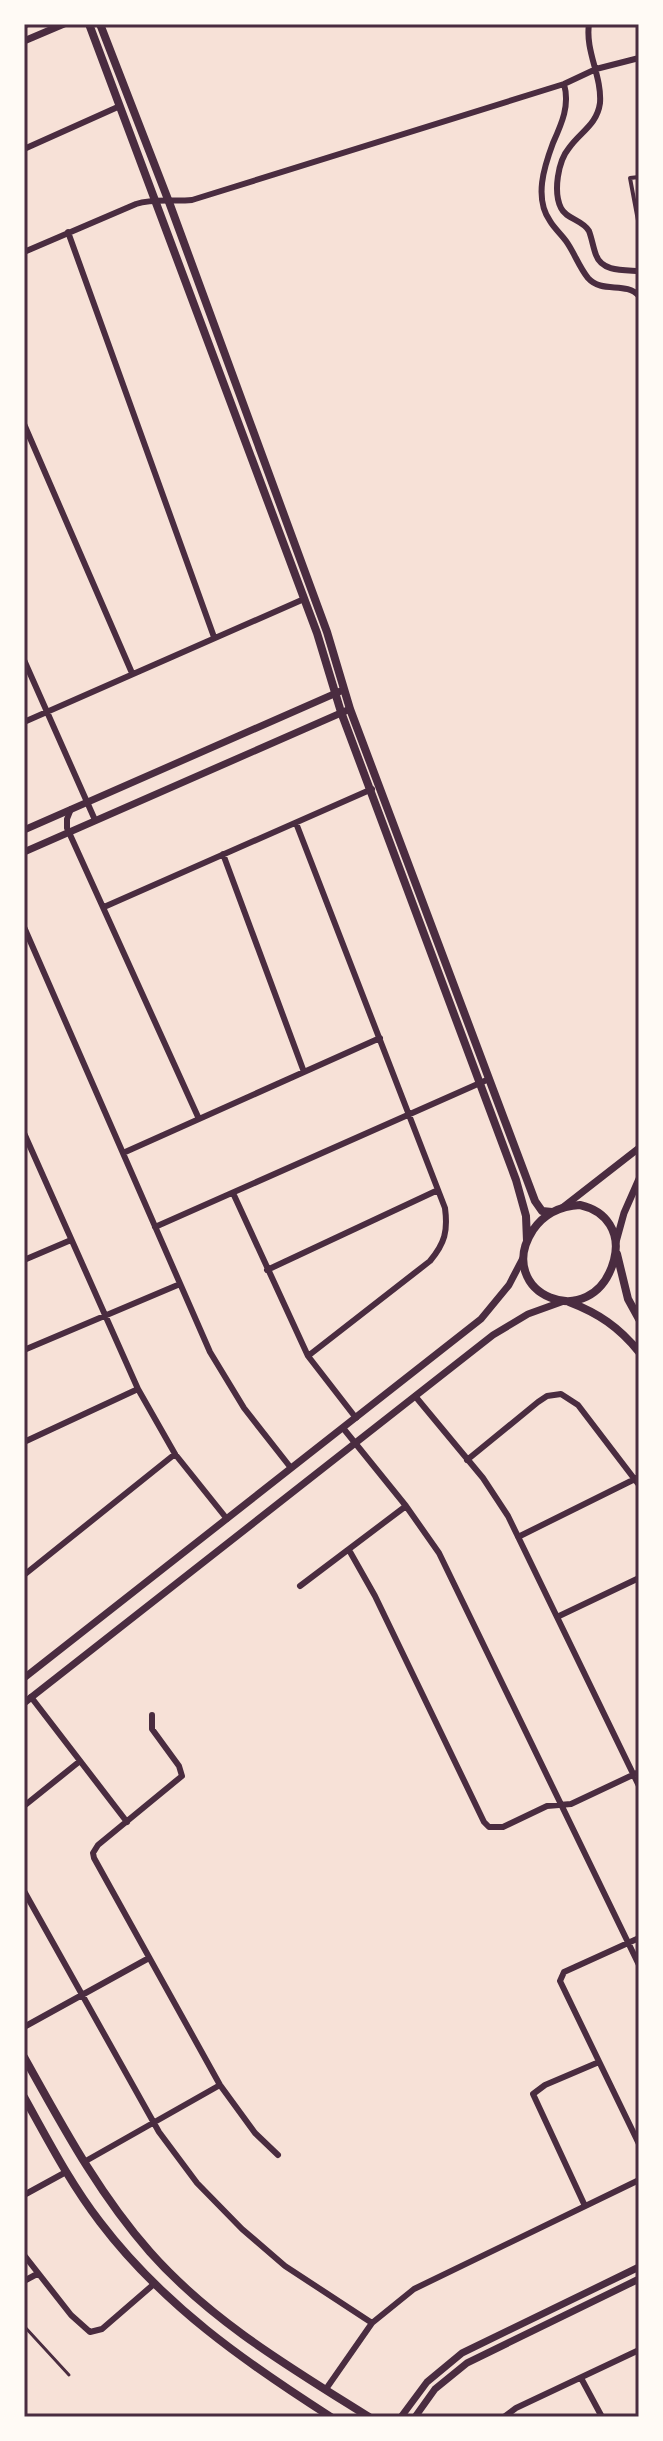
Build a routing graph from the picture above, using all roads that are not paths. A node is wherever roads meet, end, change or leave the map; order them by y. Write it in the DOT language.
graph roads {
  1 [pos="64,24"];
  2 [pos="89,24"];
  3 [pos="100,24"];
  4 [pos="589,24"];
  5 [pos="24,41"];
  6 [pos="639,58"];
  7 [pos="596,69"];
  8 [pos="564,84"];
  9 [pos="120,106"];
  10 [pos="24,149"];
  11 [pos="639,177"];
  12 [pos="155,198"];
  13 [pos="169,202"];
  14 [pos="639,226"];
  15 [pos="68,232"];
  16 [pos="24,252"];
  17 [pos="639,271"];
  18 [pos="639,296"];
  19 [pos="24,424"];
  20 [pos="304,599"];
  21 [pos="214,637"];
  22 [pos="24,660"];
  23 [pos="132,673"];
  24 [pos="340,692"];
  25 [pos="346,711"];
  26 [pos="46,712"];
  27 [pos="24,722"];
  28 [pos="374,788"];
  29 [pos="87,802"];
  30 [pos="71,809"];
  31 [pos="95,820"];
  32 [pos="296,823"];
  33 [pos="24,830"];
  34 [pos="70,832"];
  35 [pos="24,852"];
  36 [pos="223,854"];
  37 [pos="104,907"];
  38 [pos="24,927"];
  39 [pos="27,942"];
  40 [pos="380,1038"];
  41 [pos="304,1072"];
  42 [pos="484,1081"];
  43 [pos="408,1115"];
  44 [pos="199,1119"];
  45 [pos="24,1133"];
  46 [pos="639,1148"];
  47 [pos="123,1153"];
  48 [pos="639,1179"];
  49 [pos="438,1190"];
  50 [pos="233,1193"];
  51 [pos="562,1208"];
  52 [pos="552,1212"];
  53 [pos="155,1227"];
  54 [pos="71,1240"];
  55 [pos="527,1241"];
  56 [pos="616,1247"];
  57 [pos="523,1258"];
  58 [pos="24,1260"];
  59 [pos="267,1270"];
  60 [pos="180,1284"];
  61 [pos="566,1302"];
  62 [pos="104,1315"];
  63 [pos="639,1319"];
  64 [pos="24,1350"];
  65 [pos="639,1352"];
  66 [pos="308,1356"];
  67 [pos="138,1389"];
  68 [pos="415,1396"];
  69 [pos="356,1418"];
  70 [pos="343,1428"];
  71 [pos="24,1442"];
  72 [pos="356,1442"];
  73 [pos="175,1454"];
  74 [pos="467,1460"];
  75 [pos="291,1468"];
  76 [pos="638,1481"];
  77 [pos="406,1506"];
  78 [pos="227,1519"];
  79 [pos="518,1537"];
  80 [pos="349,1550"];
  81 [pos="24,1575"];
  82 [pos="639,1578"];
  83 [pos="300,1586"];
  84 [pos="557,1617"];
  85 [pos="24,1678"];
  86 [pos="27,1700"];
  87 [pos="152,1715"];
  88 [pos="80,1761"];
  89 [pos="636,1773"];
  90 [pos="639,1786"];
  91 [pos="561,1805"];
  92 [pos="24,1806"];
  93 [pos="127,1822"];
  94 [pos="24,1891"];
  95 [pos="639,1938"];
  96 [pos="629,1943"];
  97 [pos="149,1958"];
  98 [pos="639,1965"];
  99 [pos="82,1995"];
  100 [pos="24,2027"];
  101 [pos="24,2057"];
  102 [pos="599,2062"];
  103 [pos="220,2085"];
  104 [pos="24,2097"];
  105 [pos="47,2099"];
  106 [pos="30,2109"];
  107 [pos="153,2122"];
  108 [pos="639,2144"];
  109 [pos="278,2155"];
  110 [pos="83,2163"];
  111 [pos="66,2172"];
  112 [pos="639,2180"];
  113 [pos="24,2195"];
  114 [pos="585,2206"];
  115 [pos="24,2255"];
  116 [pos="639,2267"];
  117 [pos="37,2274"];
  118 [pos="639,2279"];
  119 [pos="24,2281"];
  120 [pos="154,2284"];
  121 [pos="372,2323"];
  122 [pos="24,2326"];
  123 [pos="260,2347"];
  124 [pos="639,2350"];
  125 [pos="248,2363"];
  126 [pos="69,2375"];
  127 [pos="581,2378"];
  128 [pos="326,2389"];
  129 [pos="316,2407"];
  130 [pos="310,2417"];
  131 [pos="331,2417"];
  132 [pos="369,2417"];
  133 [pos="401,2417"];
  134 [pos="415,2417"];
  135 [pos="504,2417"];
  136 [pos="602,2417"];
  1 -- 5 [label="street"];
  2 -- 9 [label="main road"];
  3 -- 13 [label="main road"];
  4 -- 7 [label="street"];
  6 -- 7 [label="street"];
  7 -- 8 [label="street"];
  7 -- 17 [label="street"];
  8 -- 13 [label="street"];
  8 -- 18 [label="street"];
  9 -- 10 [label="street"];
  9 -- 12 [label="main road"];
  11 -- 14 [label="street"];
  12 -- 13 [label="street"];
  12 -- 15 [label="street"];
  12 -- 20 [label="main road"];
  13 -- 24 [label="main road"];
  15 -- 16 [label="street"];
  15 -- 21 [label="street"];
  19 -- 23 [label="street"];
  20 -- 21 [label="street"];
  20 -- 24 [label="main road"];
  21 -- 23 [label="street"];
  22 -- 26 [label="street"];
  23 -- 26 [label="street"];
  24 -- 25 [label="main road"];
  24 -- 29 [label="street"];
  25 -- 28 [label="main road"];
  25 -- 31 [label="street"];
  26 -- 27 [label="street"];
  26 -- 29 [label="street"];
  28 -- 32 [label="street"];
  28 -- 42 [label="main road"];
  29 -- 30 [label="street"];
  29 -- 31 [label="street"];
  30 -- 33 [label="street"];
  30 -- 34 [label="street"];
  31 -- 34 [label="street"];
  32 -- 36 [label="street"];
  32 -- 40 [label="street"];
  34 -- 35 [label="street"];
  34 -- 37 [label="street"];
  36 -- 37 [label="street"];
  36 -- 41 [label="street"];
  37 -- 44 [label="street"];
  38 -- 39 [label="street"];
  39 -- 47 [label="street"];
  40 -- 41 [label="street"];
  40 -- 43 [label="street"];
  41 -- 44 [label="street"];
  42 -- 43 [label="street"];
  42 -- 52 [label="main road"];
  42 -- 55 [label="main road"];
  43 -- 49 [label="street"];
  43 -- 50 [label="street"];
  44 -- 47 [label="street"];
  45 -- 54 [label="street"];
  46 -- 51 [label="street"];
  47 -- 53 [label="street"];
  48 -- 56 [label="street"];
  49 -- 59 [label="street"];
  49 -- 66 [label="street"];
  50 -- 53 [label="street"];
  50 -- 59 [label="street"];
  51 -- 52 [label="main road"];
  51 -- 56 [label="main road"];
  52 -- 55 [label="main road"];
  53 -- 60 [label="street"];
  54 -- 58 [label="street"];
  54 -- 62 [label="street"];
  55 -- 57 [label="main road"];
  56 -- 61 [label="main road"];
  56 -- 63 [label="main road"];
  57 -- 61 [label="main road"];
  57 -- 69 [label="street"];
  59 -- 66 [label="street"];
  60 -- 62 [label="street"];
  60 -- 75 [label="street"];
  61 -- 65 [label="main road"];
  61 -- 68 [label="street"];
  62 -- 64 [label="street"];
  62 -- 67 [label="street"];
  66 -- 69 [label="street"];
  67 -- 71 [label="street"];
  67 -- 73 [label="street"];
  68 -- 72 [label="street"];
  68 -- 74 [label="street"];
  69 -- 70 [label="street"];
  70 -- 72 [label="street"];
  70 -- 75 [label="street"];
  72 -- 77 [label="street"];
  72 -- 86 [label="street"];
  73 -- 78 [label="street"];
  73 -- 81 [label="street"];
  74 -- 76 [label="street"];
  74 -- 79 [label="street"];
  75 -- 78 [label="street"];
  76 -- 79 [label="street"];
  77 -- 80 [label="street"];
  77 -- 91 [label="street"];
  78 -- 85 [label="street"];
  79 -- 84 [label="street"];
  80 -- 83 [label="street"];
  80 -- 91 [label="street"];
  82 -- 84 [label="street"];
  84 -- 89 [label="street"];
  86 -- 88 [label="street"];
  87 -- 93 [label="street"];
  88 -- 92 [label="street"];
  88 -- 93 [label="street"];
  89 -- 90 [label="street"];
  89 -- 91 [label="street"];
  91 -- 96 [label="street"];
  93 -- 97 [label="street"];
  94 -- 99 [label="street"];
  95 -- 96 [label="street"];
  96 -- 98 [label="street"];
  96 -- 102 [label="street"];
  97 -- 99 [label="street"];
  97 -- 103 [label="street"];
  99 -- 100 [label="street"];
  99 -- 107 [label="street"];
  101 -- 105 [label="main road"];
  102 -- 108 [label="street"];
  102 -- 114 [label="street"];
  103 -- 107 [label="street"];
  103 -- 109 [label="street"];
  104 -- 106 [label="main road"];
  105 -- 106 [label="main road"];
  105 -- 110 [label="main road"];
  106 -- 111 [label="main road"];
  107 -- 110 [label="street"];
  107 -- 121 [label="street"];
  110 -- 123 [label="main road"];
  111 -- 113 [label="street"];
  111 -- 120 [label="main road"];
  112 -- 114 [label="street"];
  114 -- 121 [label="street"];
  115 -- 117 [label="street"];
  116 -- 133 [label="street"];
  117 -- 119 [label="street"];
  117 -- 120 [label="street"];
  118 -- 134 [label="street"];
  120 -- 125 [label="main road"];
  121 -- 128 [label="street"];
  122 -- 126 [label="lane"];
  123 -- 125 [label="main road"];
  123 -- 128 [label="main road"];
  124 -- 127 [label="street"];
  125 -- 129 [label="main road"];
  127 -- 135 [label="street"];
  127 -- 136 [label="street"];
  128 -- 132 [label="main road"];
  129 -- 130 [label="street"];
  129 -- 131 [label="main road"];
}
